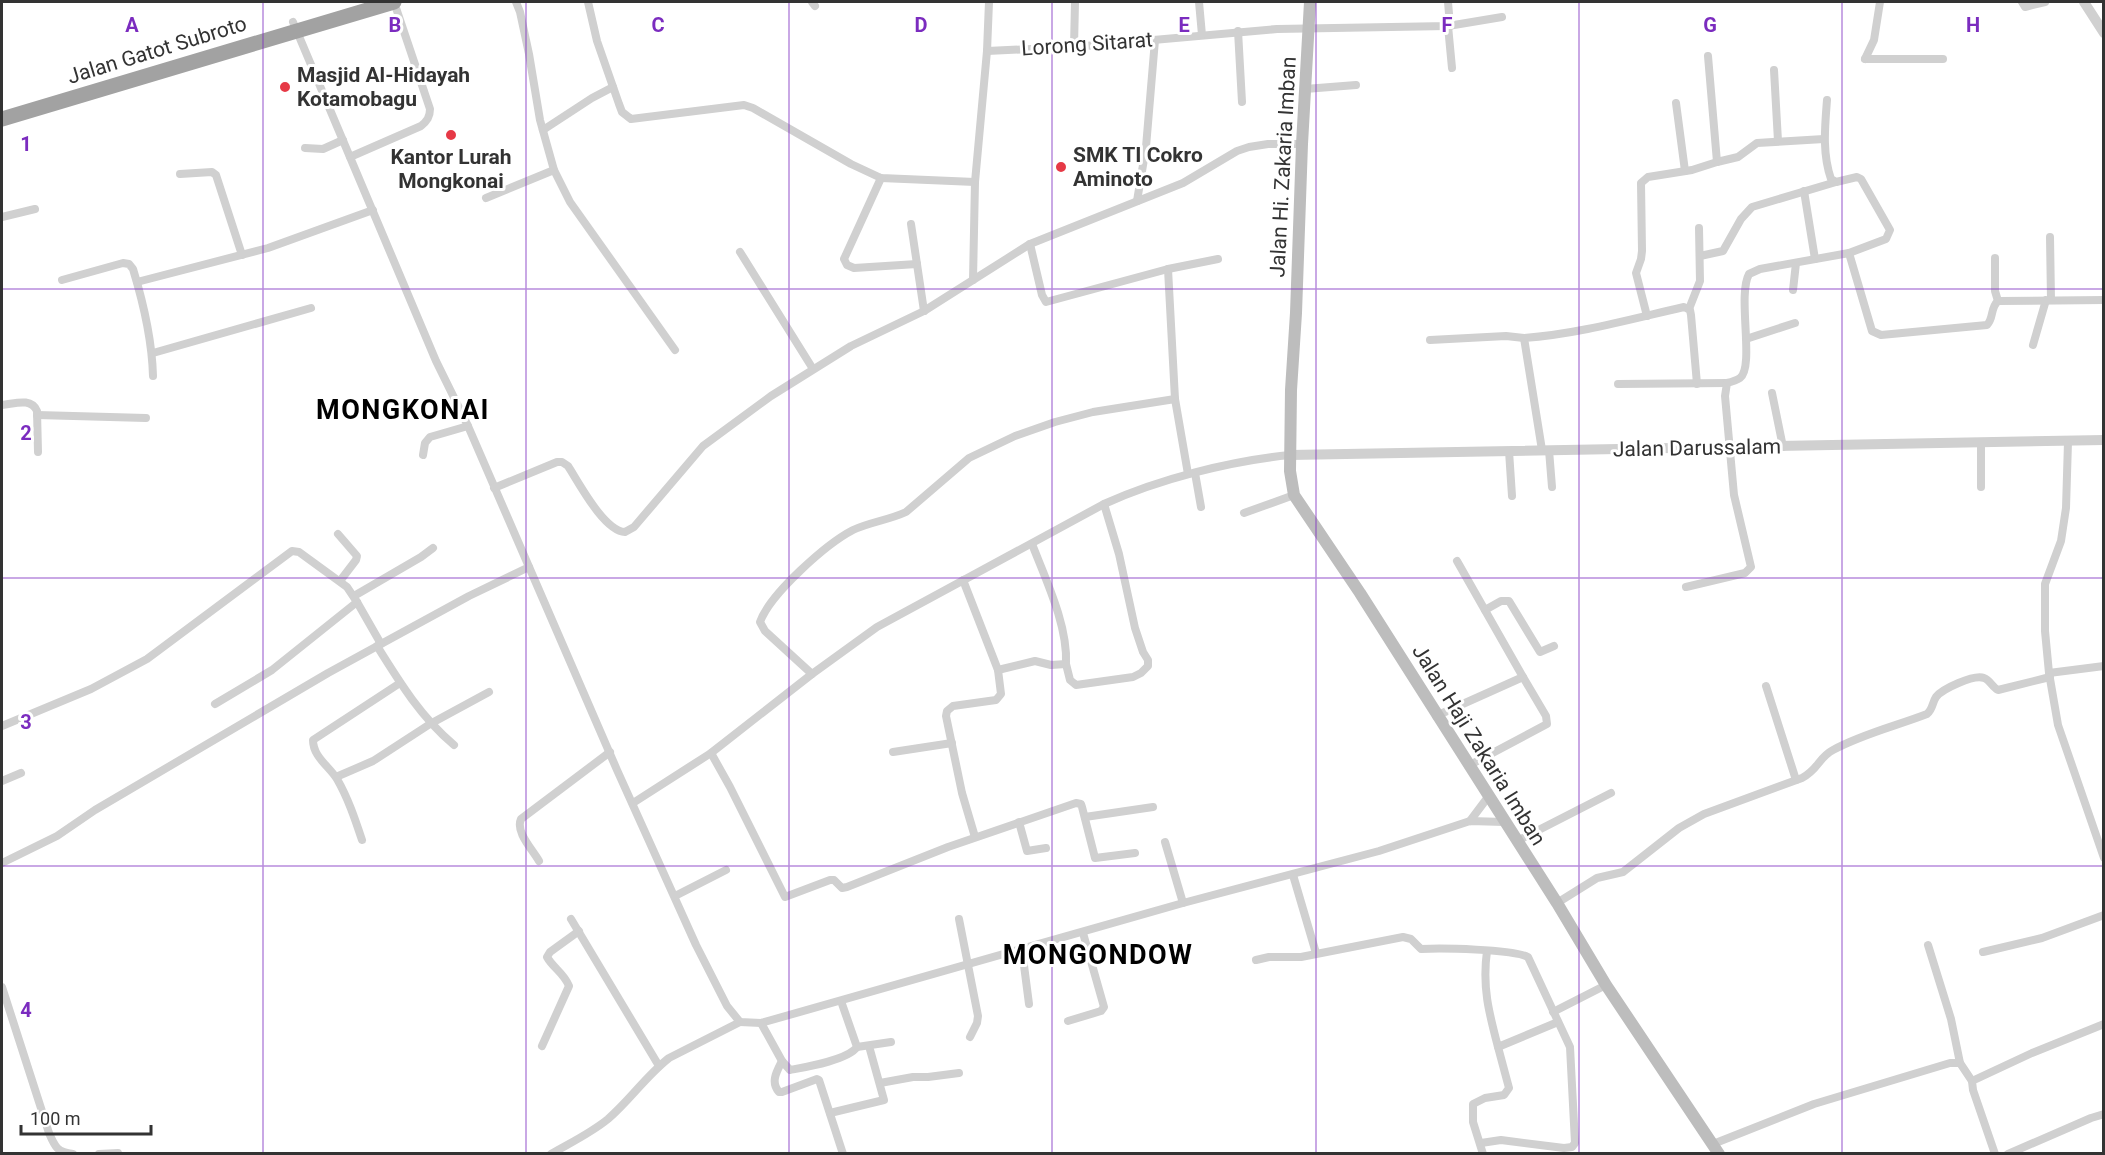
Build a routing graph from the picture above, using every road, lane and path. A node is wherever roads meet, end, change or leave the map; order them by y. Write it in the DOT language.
graph roads {
  1 [pos="362,2"];
  2 [pos="394,2"];
  3 [pos="516,2"];
  4 [pos="588,2"];
  5 [pos="989,2"];
  6 [pos="1075,2"];
  7 [pos="1199,2"];
  8 [pos="1310,2"];
  9 [pos="1448,2"];
  10 [pos="1880,2"];
  11 [pos="2022,2"];
  12 [pos="2045,2"];
  13 [pos="2084,2"];
  14 [pos="1502,17"];
  15 [pos="295,26"];
  16 [pos="1449,26"];
  17 [pos="1309,29"];
  18 [pos="1238,32"];
  19 [pos="2103,33"];
  20 [pos="1202,35"];
  21 [pos="1155,39"];
  22 [pos="1074,47"];
  23 [pos="987,51"];
  24 [pos="1708,56"];
  25 [pos="1943,58"];
  26 [pos="1452,68"];
  27 [pos="1774,70"];
  28 [pos="1356,85"];
  29 [pos="613,87"];
  30 [pos="1305,89"];
  31 [pos="1827,100"];
  32 [pos="1242,102"];
  33 [pos="1676,104"];
  34 [pos="2,109"];
  35 [pos="2,118"];
  36 [pos="543,130"];
  37 [pos="1824,139"];
  38 [pos="343,140"];
  39 [pos="1778,141"];
  40 [pos="1302,144"];
  41 [pos="305,148"];
  42 [pos="350,157"];
  43 [pos="1717,162"];
  44 [pos="554,170"];
  45 [pos="1685,171"];
  46 [pos="180,174"];
  47 [pos="881,178"];
  48 [pos="975,182"];
  49 [pos="1836,182"];
  50 [pos="1804,191"];
  51 [pos="486,198"];
  52 [pos="1137,201"];
  53 [pos="35,208"];
  54 [pos="373,210"];
  55 [pos="2,218"];
  56 [pos="911,224"];
  57 [pos="1699,228"];
  58 [pos="2050,237"];
  59 [pos="1030,244"];
  60 [pos="740,252"];
  61 [pos="1849,253"];
  62 [pos="242,255"];
  63 [pos="1700,256"];
  64 [pos="1995,258"];
  65 [pos="1218,259"];
  66 [pos="1815,260"];
  67 [pos="1796,263"];
  68 [pos="917,264"];
  69 [pos="1168,269"];
  70 [pos="62,280"];
  71 [pos="973,280"];
  72 [pos="137,282"];
  73 [pos="1793,290"];
  74 [pos="2049,300"];
  75 [pos="2103,300"];
  76 [pos="1998,301"];
  77 [pos="310,308"];
  78 [pos="1689,309"];
  79 [pos="924,311"];
  80 [pos="1647,316"];
  81 [pos="1795,323"];
  82 [pos="1294,333"];
  83 [pos="1524,338"];
  84 [pos="1746,339"];
  85 [pos="1430,340"];
  86 [pos="2032,345"];
  87 [pos="675,350"];
  88 [pos="153,354"];
  89 [pos="813,369"];
  90 [pos="153,376"];
  91 [pos="1727,383"];
  92 [pos="1618,384"];
  93 [pos="1697,384"];
  94 [pos="1772,393"];
  95 [pos="1175,399"];
  96 [pos="2,405"];
  97 [pos="37,415"];
  98 [pos="146,418"];
  99 [pos="468,426"];
  100 [pos="2103,440"];
  101 [pos="2067,442"];
  102 [pos="1981,443"];
  103 [pos="1783,447"];
  104 [pos="1728,448"];
  105 [pos="1546,450"];
  106 [pos="1509,451"];
  107 [pos="38,452"];
  108 [pos="423,455"];
  109 [pos="1290,455"];
  110 [pos="1192,473"];
  111 [pos="1552,487"];
  112 [pos="1981,487"];
  113 [pos="494,488"];
  114 [pos="1294,495"];
  115 [pos="1512,496"];
  116 [pos="1104,504"];
  117 [pos="1201,507"];
  118 [pos="1244,513"];
  119 [pos="338,534"];
  120 [pos="1032,544"];
  121 [pos="433,548"];
  122 [pos="1457,561"];
  123 [pos="529,567"];
  124 [pos="963,580"];
  125 [pos="340,581"];
  126 [pos="1686,587"];
  127 [pos="356,599"];
  128 [pos="1485,610"];
  129 [pos="379,645"];
  130 [pos="1554,646"];
  131 [pos="1066,664"];
  132 [pos="2103,666"];
  133 [pos="998,670"];
  134 [pos="812,674"];
  135 [pos="2049,675"];
  136 [pos="1522,677"];
  137 [pos="400,683"];
  138 [pos="1766,686"];
  139 [pos="489,692"];
  140 [pos="214,704"];
  141 [pos="1436,716"];
  142 [pos="430,724"];
  143 [pos="2,726"];
  144 [pos="952,743"];
  145 [pos="454,745"];
  146 [pos="893,752"];
  147 [pos="610,753"];
  148 [pos="711,753"];
  149 [pos="1468,765"];
  150 [pos="21,773"];
  151 [pos="336,777"];
  152 [pos="1796,780"];
  153 [pos="2,781"];
  154 [pos="1611,793"];
  155 [pos="1488,797"];
  156 [pos="631,799"];
  157 [pos="1154,807"];
  158 [pos="1085,817"];
  159 [pos="1470,821"];
  160 [pos="1019,822"];
  161 [pos="1504,822"];
  162 [pos="975,837"];
  163 [pos="362,840"];
  164 [pos="1517,841"];
  165 [pos="1165,843"];
  166 [pos="1046,848"];
  167 [pos="1135,853"];
  168 [pos="2103,858"];
  169 [pos="539,861"];
  170 [pos="2,863"];
  171 [pos="726,870"];
  172 [pos="1293,875"];
  173 [pos="675,896"];
  174 [pos="1183,903"];
  175 [pos="1557,903"];
  176 [pos="2103,915"];
  177 [pos="571,919"];
  178 [pos="959,919"];
  179 [pos="579,931"];
  180 [pos="1083,933"];
  181 [pos="1928,945"];
  182 [pos="1022,950"];
  183 [pos="1487,951"];
  184 [pos="1983,952"];
  185 [pos="1316,953"];
  186 [pos="1256,960"];
  187 [pos="968,965"];
  188 [pos="1606,985"];
  189 [pos="2,987"];
  190 [pos="841,1000"];
  191 [pos="1029,1004"];
  192 [pos="1553,1012"];
  193 [pos="1068,1021"];
  194 [pos="740,1022"];
  195 [pos="1558,1022"];
  196 [pos="761,1023"];
  197 [pos="2103,1024"];
  198 [pos="970,1037"];
  199 [pos="891,1042"];
  200 [pos="542,1046"];
  201 [pos="869,1046"];
  202 [pos="857,1047"];
  203 [pos="1498,1047"];
  204 [pos="782,1061"];
  205 [pos="1960,1063"];
  206 [pos="659,1066"];
  207 [pos="959,1073"];
  208 [pos="1972,1081"];
  209 [pos="880,1083"];
  210 [pos="831,1113"];
  211 [pos="2103,1114"];
  212 [pos="1481,1143"];
  213 [pos="1716,1149"];
  214 [pos="118,1153"];
  215 [pos="73,1154"];
  216 [pos="99,1154"];
  217 [pos="551,1154"];
  218 [pos="843,1154"];
  219 [pos="1483,1154"];
  220 [pos="1995,1154"];
  221 [pos="2008,1154"];
  1 -- 15 [label="highway, Jalan Gatot Subroto"];
  2 -- 15 [label="highway, Jalan Gatot Subroto"];
  2 -- 42 [label="street"];
  3 -- 36 [label="street"];
  4 -- 29 [label="street"];
  5 -- 23 [label="street"];
  6 -- 22 [label="street"];
  7 -- 20 [label="street"];
  8 -- 17 [label="main road, Jalan Hi. Zakaria Imban"];
  9 -- 16 [label="street"];
  10 -- 25 [label="street"];
  11 -- 12 [label="street"];
  13 -- 19 [label="street"];
  14 -- 16 [label="street, Lorong Sitarat"];
  15 -- 34 [label="highway, Jalan Gatot Subroto"];
  15 -- 35 [label="highway, Jalan Gatot Subroto"];
  15 -- 38 [label="street"];
  16 -- 17 [label="street, Lorong Sitarat"];
  16 -- 26 [label="street"];
  17 -- 18 [label="street, Lorong Sitarat"];
  17 -- 30 [label="main road, Jalan Hi. Zakaria Imban"];
  18 -- 20 [label="street, Lorong Sitarat"];
  18 -- 32 [label="street"];
  20 -- 21 [label="street, Lorong Sitarat"];
  21 -- 22 [label="street, Lorong Sitarat"];
  21 -- 52 [label="street"];
  22 -- 23 [label="street, Lorong Sitarat"];
  23 -- 48 [label="street"];
  24 -- 43 [label="street"];
  27 -- 39 [label="street"];
  28 -- 30 [label="street"];
  29 -- 36 [label="street"];
  29 -- 47 [label="street"];
  30 -- 40 [label="main road, Jalan Hi. Zakaria Imban"];
  31 -- 37 [label="street"];
  33 -- 45 [label="street"];
  36 -- 44 [label="street"];
  37 -- 39 [label="street"];
  37 -- 49 [label="street"];
  38 -- 41 [label="street"];
  38 -- 42 [label="street"];
  39 -- 43 [label="street"];
  40 -- 52 [label="street"];
  40 -- 82 [label="main road, Jalan Hi. Zakaria Imban"];
  42 -- 54 [label="street"];
  43 -- 45 [label="street"];
  44 -- 51 [label="street"];
  44 -- 87 [label="street"];
  45 -- 80 [label="street"];
  46 -- 62 [label="street"];
  47 -- 48 [label="street"];
  47 -- 68 [label="street"];
  48 -- 71 [label="street"];
  49 -- 50 [label="street"];
  49 -- 61 [label="street"];
  50 -- 63 [label="street"];
  50 -- 66 [label="street"];
  52 -- 59 [label="street"];
  53 -- 55 [label="street"];
  54 -- 62 [label="street"];
  54 -- 99 [label="street"];
  56 -- 68 [label="street"];
  57 -- 63 [label="street"];
  58 -- 74 [label="street"];
  59 -- 69 [label="street"];
  59 -- 71 [label="street"];
  60 -- 89 [label="street"];
  61 -- 66 [label="street"];
  61 -- 76 [label="street"];
  62 -- 72 [label="street"];
  63 -- 78 [label="street"];
  64 -- 76 [label="street"];
  65 -- 69 [label="street"];
  66 -- 67 [label="street"];
  67 -- 73 [label="street"];
  67 -- 84 [label="street"];
  68 -- 79 [label="street"];
  69 -- 95 [label="street"];
  70 -- 72 [label="street"];
  71 -- 79 [label="street"];
  72 -- 88 [label="street"];
  74 -- 75 [label="street"];
  74 -- 76 [label="street"];
  74 -- 86 [label="street"];
  77 -- 88 [label="street"];
  78 -- 80 [label="street"];
  78 -- 93 [label="street"];
  79 -- 89 [label="street"];
  80 -- 83 [label="street"];
  81 -- 84 [label="street"];
  82 -- 109 [label="main road, Jalan Haji Zakaria Imban"];
  83 -- 85 [label="street"];
  83 -- 105 [label="street"];
  84 -- 91 [label="street"];
  88 -- 90 [label="street"];
  89 -- 113 [label="street"];
  91 -- 93 [label="street"];
  91 -- 104 [label="street"];
  92 -- 93 [label="street"];
  94 -- 103 [label="street"];
  95 -- 110 [label="street"];
  95 -- 134 [label="street"];
  96 -- 97 [label="street"];
  97 -- 98 [label="street"];
  97 -- 107 [label="street"];
  99 -- 108 [label="street"];
  99 -- 113 [label="street"];
  100 -- 101 [label="street, Jalan Darussalam"];
  101 -- 102 [label="street, Jalan Darussalam"];
  101 -- 135 [label="street"];
  102 -- 103 [label="street, Jalan Darussalam"];
  102 -- 112 [label="street"];
  103 -- 104 [label="street, Jalan Darussalam"];
  104 -- 105 [label="street, Jalan Darussalam"];
  104 -- 126 [label="street"];
  105 -- 106 [label="street, Jalan Darussalam"];
  105 -- 111 [label="street"];
  106 -- 109 [label="street, Jalan Darussalam"];
  106 -- 115 [label="street"];
  109 -- 110 [label="street"];
  109 -- 114 [label="main road, Jalan Haji Zakaria Imban"];
  110 -- 116 [label="street"];
  110 -- 117 [label="street"];
  113 -- 123 [label="street"];
  114 -- 118 [label="street"];
  114 -- 141 [label="main road, Jalan Haji Zakaria Imban"];
  116 -- 120 [label="street"];
  116 -- 131 [label="street"];
  119 -- 125 [label="street"];
  120 -- 124 [label="street"];
  120 -- 131 [label="street"];
  121 -- 127 [label="street"];
  122 -- 128 [label="street"];
  123 -- 129 [label="street"];
  123 -- 147 [label="street"];
  124 -- 133 [label="street"];
  124 -- 134 [label="street"];
  125 -- 127 [label="street"];
  125 -- 143 [label="street"];
  127 -- 129 [label="street"];
  127 -- 140 [label="street"];
  128 -- 130 [label="street"];
  128 -- 136 [label="street"];
  129 -- 137 [label="street"];
  129 -- 170 [label="street"];
  131 -- 133 [label="street"];
  132 -- 135 [label="street"];
  133 -- 144 [label="street"];
  134 -- 148 [label="street"];
  135 -- 152 [label="street"];
  135 -- 168 [label="street"];
  136 -- 141 [label="street"];
  136 -- 149 [label="street"];
  137 -- 142 [label="street"];
  137 -- 151 [label="street"];
  138 -- 152 [label="street"];
  139 -- 142 [label="street"];
  141 -- 149 [label="main road, Jalan Haji Zakaria Imban"];
  142 -- 145 [label="street"];
  142 -- 151 [label="street"];
  144 -- 146 [label="street"];
  144 -- 162 [label="street"];
  147 -- 156 [label="street"];
  147 -- 169 [label="street"];
  148 -- 156 [label="street"];
  148 -- 162 [label="street"];
  149 -- 155 [label="main road, Jalan Haji Zakaria Imban"];
  150 -- 153 [label="street"];
  151 -- 163 [label="street"];
  152 -- 175 [label="street"];
  154 -- 164 [label="street"];
  155 -- 159 [label="street"];
  155 -- 161 [label="main road, Jalan Haji Zakaria Imban"];
  156 -- 173 [label="street"];
  157 -- 158 [label="street"];
  158 -- 160 [label="street"];
  158 -- 167 [label="street"];
  159 -- 161 [label="street"];
  159 -- 172 [label="street"];
  160 -- 162 [label="street"];
  160 -- 166 [label="street"];
  161 -- 164 [label="main road, Jalan Haji Zakaria Imban"];
  164 -- 175 [label="main road, Jalan Haji Zakaria Imban"];
  165 -- 174 [label="street"];
  171 -- 173 [label="street"];
  172 -- 174 [label="street"];
  172 -- 185 [label="street"];
  173 -- 194 [label="street"];
  174 -- 180 [label="street"];
  175 -- 188 [label="main road, Jalan Haji Zakaria Imban"];
  176 -- 184 [label="street"];
  177 -- 179 [label="street"];
  178 -- 187 [label="street"];
  179 -- 200 [label="street"];
  179 -- 206 [label="street"];
  180 -- 182 [label="street"];
  180 -- 193 [label="street"];
  181 -- 205 [label="street"];
  182 -- 187 [label="street"];
  182 -- 191 [label="street"];
  183 -- 185 [label="street"];
  183 -- 192 [label="street"];
  183 -- 203 [label="street"];
  185 -- 186 [label="street"];
  187 -- 190 [label="street"];
  187 -- 198 [label="street"];
  188 -- 192 [label="street"];
  188 -- 213 [label="main road, Jalan Haji Zakaria Imban"];
  189 -- 215 [label="street"];
  190 -- 196 [label="street"];
  190 -- 202 [label="street"];
  192 -- 195 [label="street"];
  194 -- 196 [label="street"];
  194 -- 206 [label="street"];
  195 -- 203 [label="street"];
  195 -- 212 [label="street"];
  196 -- 204 [label="street"];
  197 -- 208 [label="street"];
  199 -- 201 [label="street"];
  201 -- 202 [label="street"];
  201 -- 209 [label="street"];
  202 -- 204 [label="street"];
  203 -- 212 [label="street"];
  204 -- 210 [label="street"];
  205 -- 208 [label="street"];
  205 -- 213 [label="street"];
  206 -- 217 [label="street"];
  207 -- 209 [label="street"];
  208 -- 220 [label="street"];
  209 -- 210 [label="street"];
  210 -- 218 [label="street"];
  211 -- 221 [label="street"];
  212 -- 219 [label="street"];
  214 -- 216 [label="street"];
}
